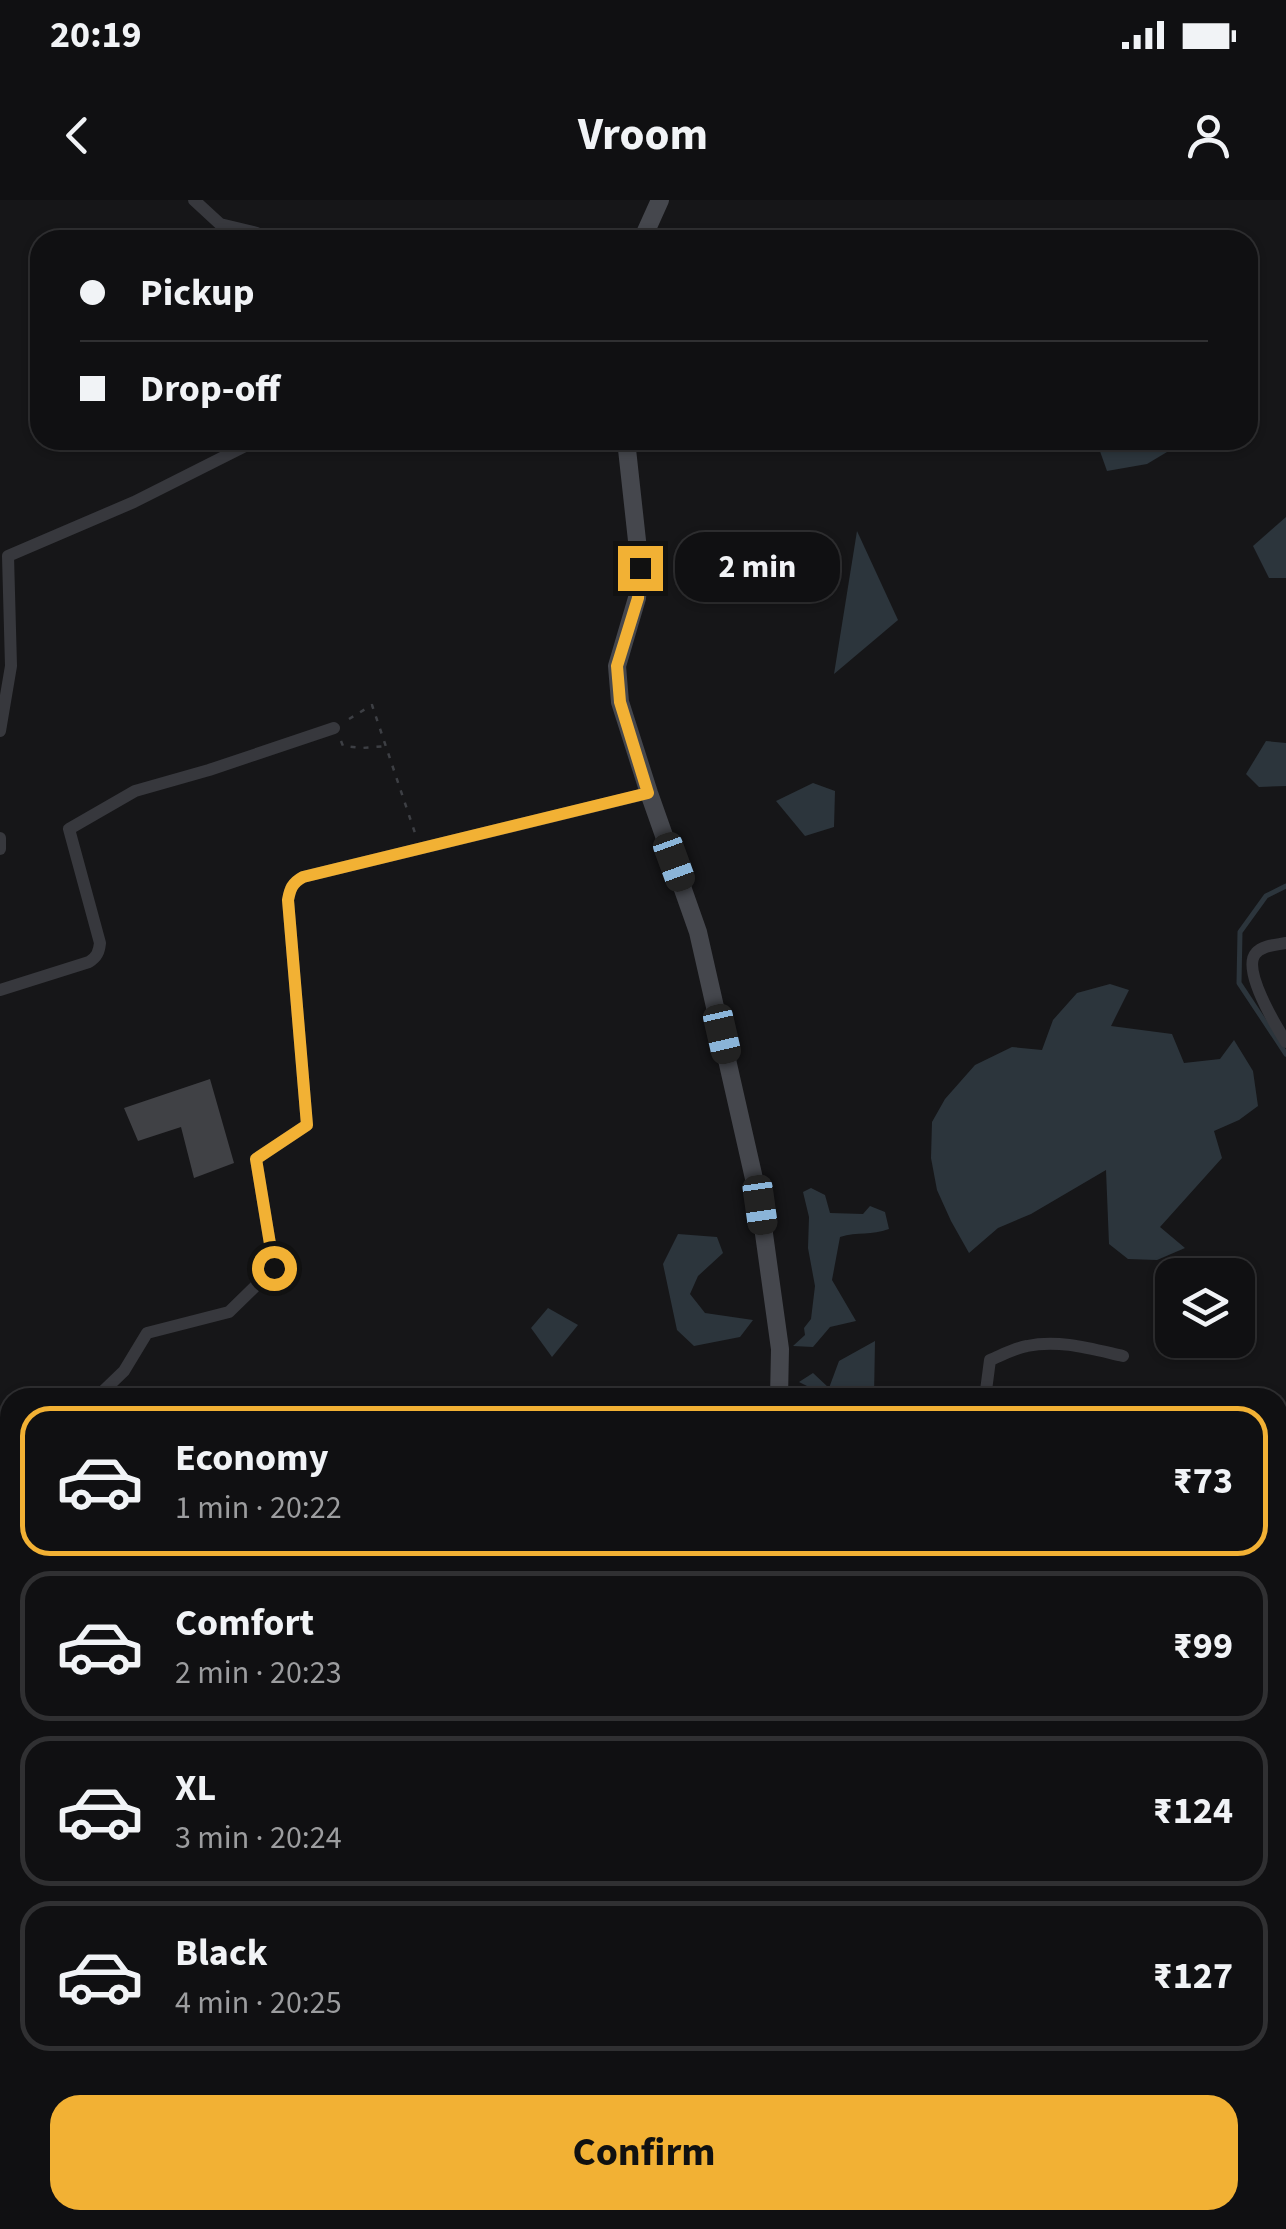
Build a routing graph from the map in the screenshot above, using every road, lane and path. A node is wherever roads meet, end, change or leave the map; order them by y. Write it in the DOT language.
graph roads {
  1 [pos="194,200"];
  2 [pos="660,200"];
  3 [pos="245,230"];
  4 [pos="646,230"];
  5 [pos="237,450"];
  6 [pos="627,450"];
  7 [pos="334,728"];
  8 [pos="0,731"];
  9 [pos="386,746"];
  10 [pos="648,793"];
  11 [pos="0,838"];
  12 [pos="0,849"];
  13 [pos="420,849"];
  14 [pos="1286,943"];
  15 [pos="0,990"];
  16 [pos="1286,1042"];
  17 [pos="1123,1356"];
  18 [pos="106,1388"];
  19 [pos="779,1388"];
  20 [pos="986,1388"];
  1 -- 3 [label="street"];
  2 -- 4 [label="street"];
  5 -- 8 [label="street"];
  6 -- 10 [label="street"];
  7 -- 9 [label="path"];
  7 -- 9 [label="path"];
  7 -- 15 [label="street"];
  9 -- 13 [label="path"];
  10 -- 13 [label="street"];
  10 -- 19 [label="street"];
  11 -- 12 [label="street"];
  13 -- 18 [label="street"];
  14 -- 16 [label="street"];
  17 -- 20 [label="street"];
}
